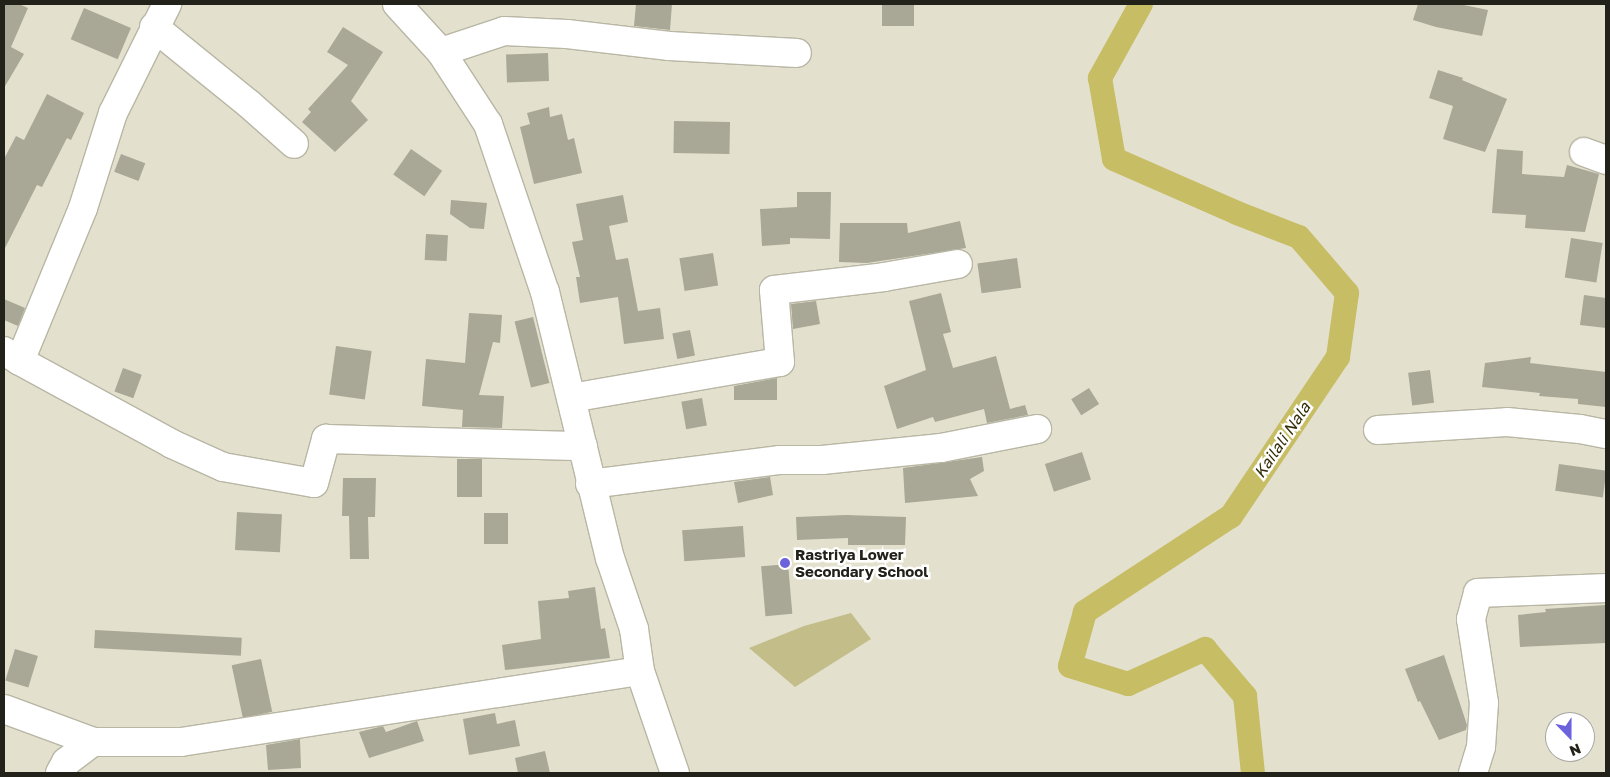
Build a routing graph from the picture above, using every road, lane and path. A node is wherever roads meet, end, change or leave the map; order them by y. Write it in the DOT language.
graph roads {
  1 [pos="167,4"];
  2 [pos="397,4"];
  3 [pos="154,27"];
  4 [pos="441,52"];
  5 [pos="798,53"];
  6 [pos="294,144"];
  7 [pos="958,264"];
  8 [pos="12,356"];
  9 [pos="571,398"];
  10 [pos="1037,429"];
  11 [pos="1378,430"];
  12 [pos="1606,434"];
  13 [pos="582,446"];
  14 [pos="590,484"];
  15 [pos="1606,588"];
  16 [pos="640,671"];
  17 [pos="4,710"];
  18 [pos="93,742"];
  19 [pos="60,773"];
  20 [pos="675,773"];
  21 [pos="1473,773"];
  1 -- 3 [label="street"];
  2 -- 4 [label="street"];
  3 -- 6 [label="street"];
  3 -- 8 [label="street"];
  4 -- 5 [label="street"];
  4 -- 9 [label="street"];
  7 -- 9 [label="street"];
  8 -- 13 [label="street"];
  9 -- 13 [label="street"];
  10 -- 14 [label="street"];
  11 -- 12 [label="street"];
  13 -- 14 [label="street"];
  14 -- 16 [label="street"];
  15 -- 21 [label="street"];
  16 -- 18 [label="street"];
  16 -- 20 [label="street"];
  17 -- 18 [label="street"];
  18 -- 19 [label="street"];
}
